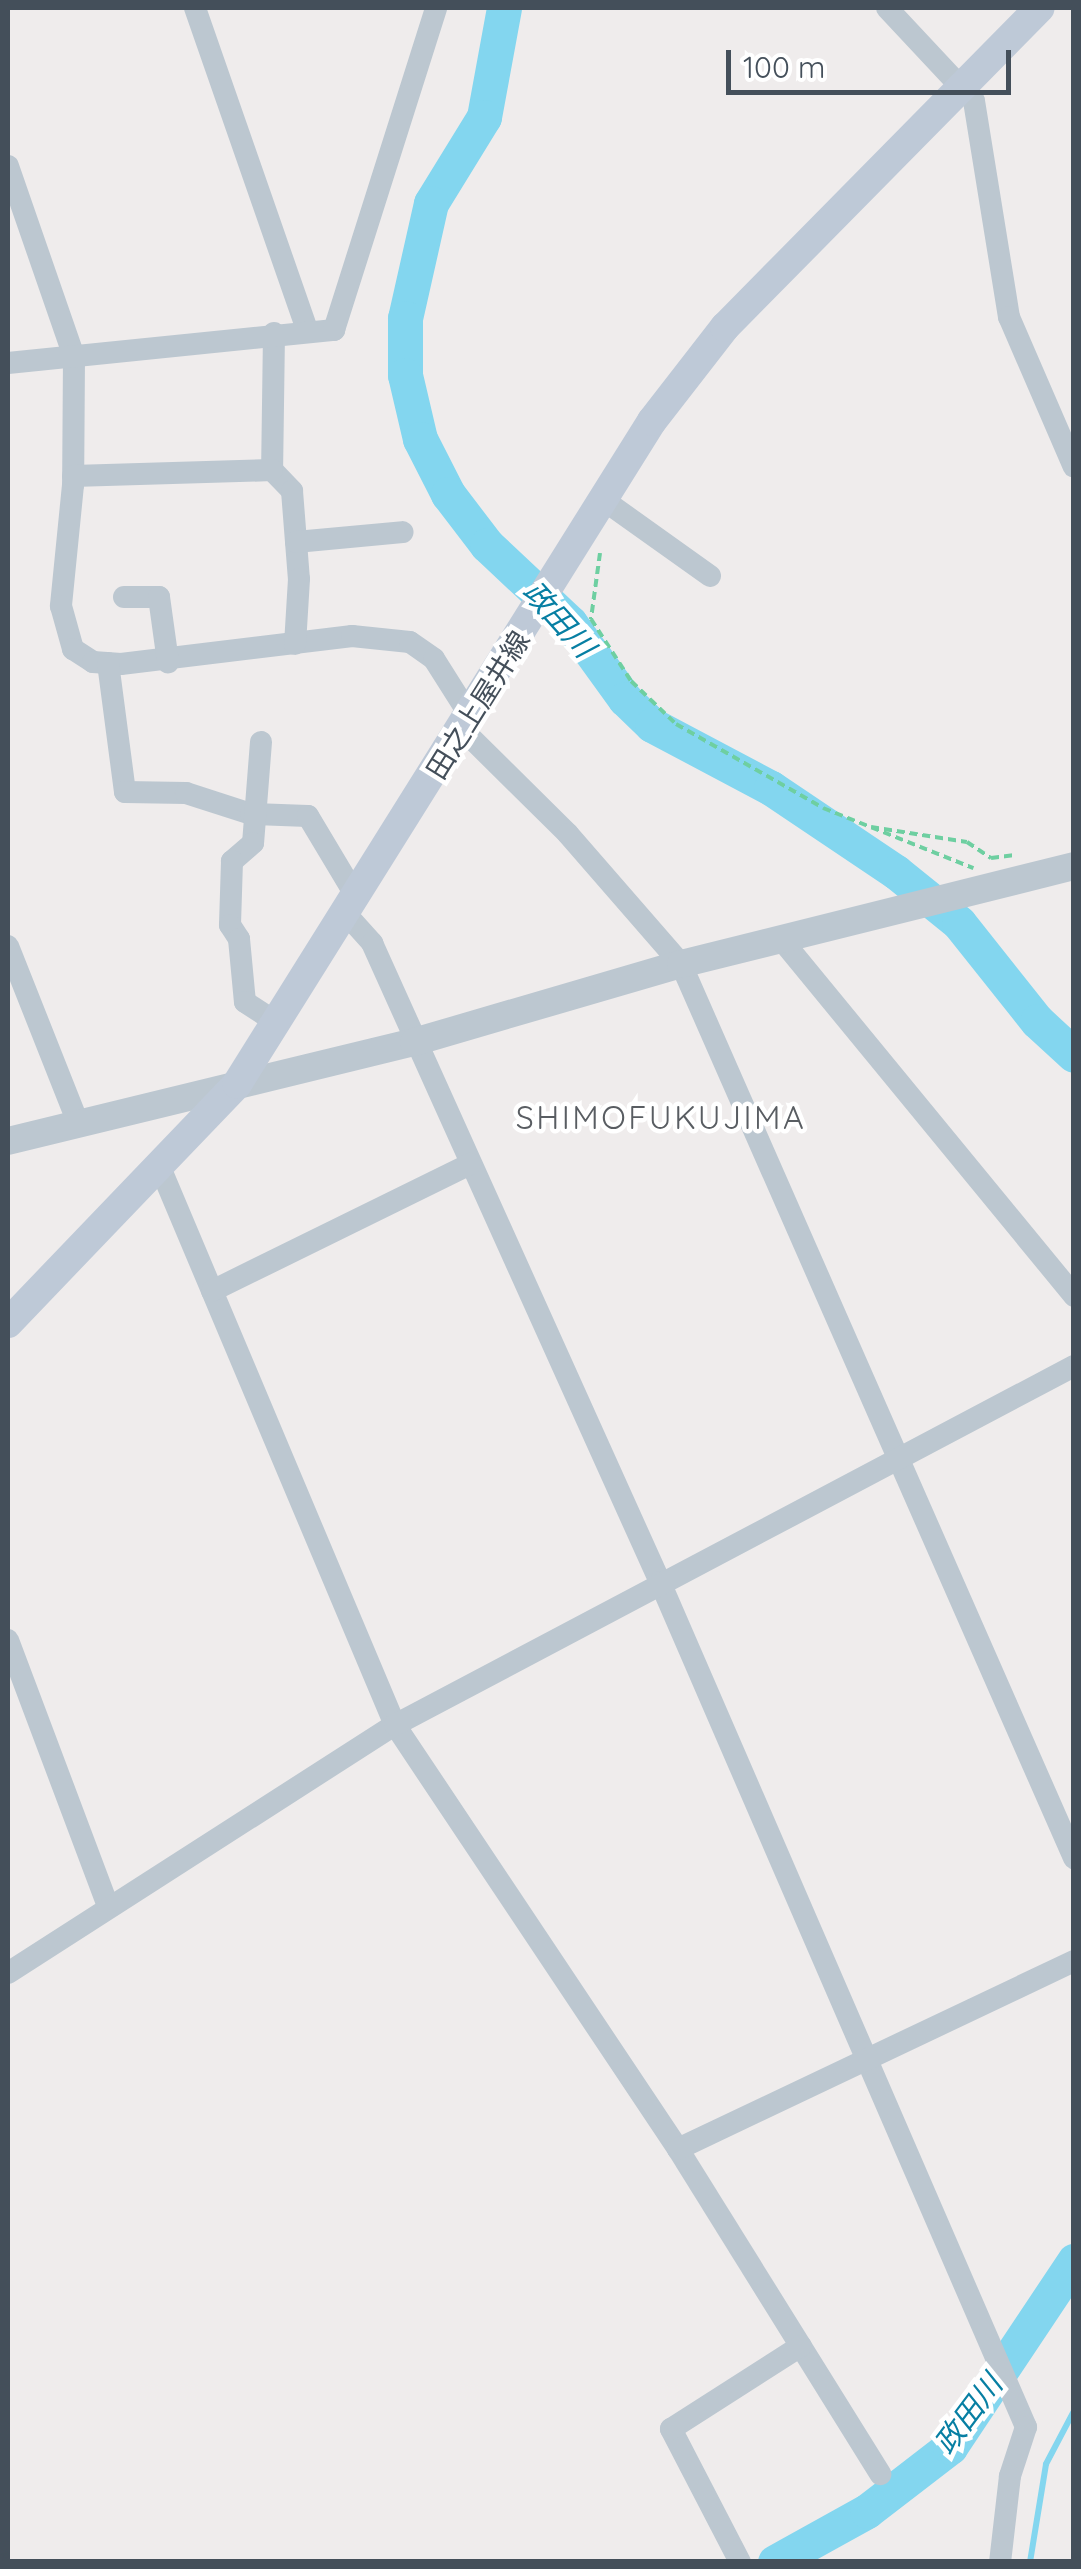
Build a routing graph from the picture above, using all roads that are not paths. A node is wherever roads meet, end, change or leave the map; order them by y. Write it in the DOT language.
graph roads {
  1 [pos="194,8"];
  2 [pos="436,8"];
  3 [pos="888,8"];
  4 [pos="1028,12"];
  5 [pos="960,88"];
  6 [pos="8,166"];
  7 [pos="308,332"];
  8 [pos="274,333"];
  9 [pos="74,357"];
  10 [pos="8,363"];
  11 [pos="1074,468"];
  12 [pos="272,470"];
  13 [pos="73,476"];
  14 [pos="605,501"];
  15 [pos="403,532"];
  16 [pos="296,542"];
  17 [pos="710,576"];
  18 [pos="124,597"];
  19 [pos="295,644"];
  20 [pos="168,662"];
  21 [pos="108,663"];
  22 [pos="466,723"];
  23 [pos="261,742"];
  24 [pos="256,814"];
  25 [pos="1074,866"];
  26 [pos="352,907"];
  27 [pos="781,939"];
  28 [pos="8,946"];
  29 [pos="681,964"];
  30 [pos="277,1023"];
  31 [pos="414,1042"];
  32 [pos="238,1084"];
  33 [pos="77,1120"];
  34 [pos="8,1141"];
  35 [pos="470,1164"];
  36 [pos="159,1165"];
  37 [pos="212,1291"];
  38 [pos="1074,1296"];
  39 [pos="8,1324"];
  40 [pos="1074,1366"];
  41 [pos="898,1454"];
  42 [pos="660,1582"];
  43 [pos="8,1640"];
  44 [pos="395,1725"];
  45 [pos="1074,1858"];
  46 [pos="108,1906"];
  47 [pos="1074,1961"];
  48 [pos="8,1973"];
  49 [pos="872,2062"];
  50 [pos="678,2149"];
  51 [pos="801,2346"];
  52 [pos="880,2474"];
  53 [pos="740,2562"];
  54 [pos="1000,2562"];
  1 -- 7 [label="street"];
  2 -- 7 [label="street"];
  3 -- 5 [label="street"];
  4 -- 5 [label="main road, 田之上屋井線"];
  5 -- 11 [label="street"];
  5 -- 14 [label="main road, 田之上屋井線"];
  6 -- 9 [label="street"];
  7 -- 8 [label="street"];
  8 -- 9 [label="street"];
  8 -- 12 [label="street"];
  9 -- 10 [label="street"];
  9 -- 13 [label="street"];
  12 -- 13 [label="street"];
  12 -- 16 [label="street"];
  13 -- 21 [label="street"];
  14 -- 17 [label="street"];
  14 -- 22 [label="main road, 田之上屋井線"];
  15 -- 16 [label="street"];
  16 -- 19 [label="street"];
  18 -- 20 [label="street"];
  19 -- 20 [label="street"];
  19 -- 22 [label="street"];
  20 -- 21 [label="street"];
  21 -- 24 [label="street"];
  22 -- 26 [label="main road, 田之上屋井線"];
  22 -- 29 [label="street"];
  23 -- 24 [label="street"];
  24 -- 26 [label="street"];
  24 -- 30 [label="street"];
  25 -- 27 [label="street"];
  26 -- 30 [label="main road, 田之上屋井線"];
  26 -- 31 [label="street"];
  27 -- 29 [label="street"];
  27 -- 38 [label="street"];
  28 -- 33 [label="street"];
  29 -- 31 [label="street"];
  29 -- 41 [label="street"];
  30 -- 32 [label="main road, 田之上屋井線"];
  31 -- 32 [label="street"];
  31 -- 35 [label="street"];
  32 -- 33 [label="street"];
  32 -- 36 [label="main road, 田之上屋井線"];
  33 -- 34 [label="street"];
  35 -- 37 [label="street"];
  35 -- 42 [label="street"];
  36 -- 37 [label="street"];
  36 -- 39 [label="main road, 田之上屋井線"];
  37 -- 44 [label="street"];
  40 -- 41 [label="street"];
  41 -- 42 [label="street"];
  41 -- 45 [label="street"];
  42 -- 44 [label="street"];
  42 -- 49 [label="street"];
  43 -- 46 [label="street"];
  44 -- 46 [label="street"];
  44 -- 50 [label="street"];
  46 -- 48 [label="street"];
  47 -- 49 [label="street"];
  49 -- 50 [label="street"];
  49 -- 54 [label="street"];
  50 -- 51 [label="street"];
  51 -- 52 [label="street"];
  51 -- 53 [label="street"];
}
